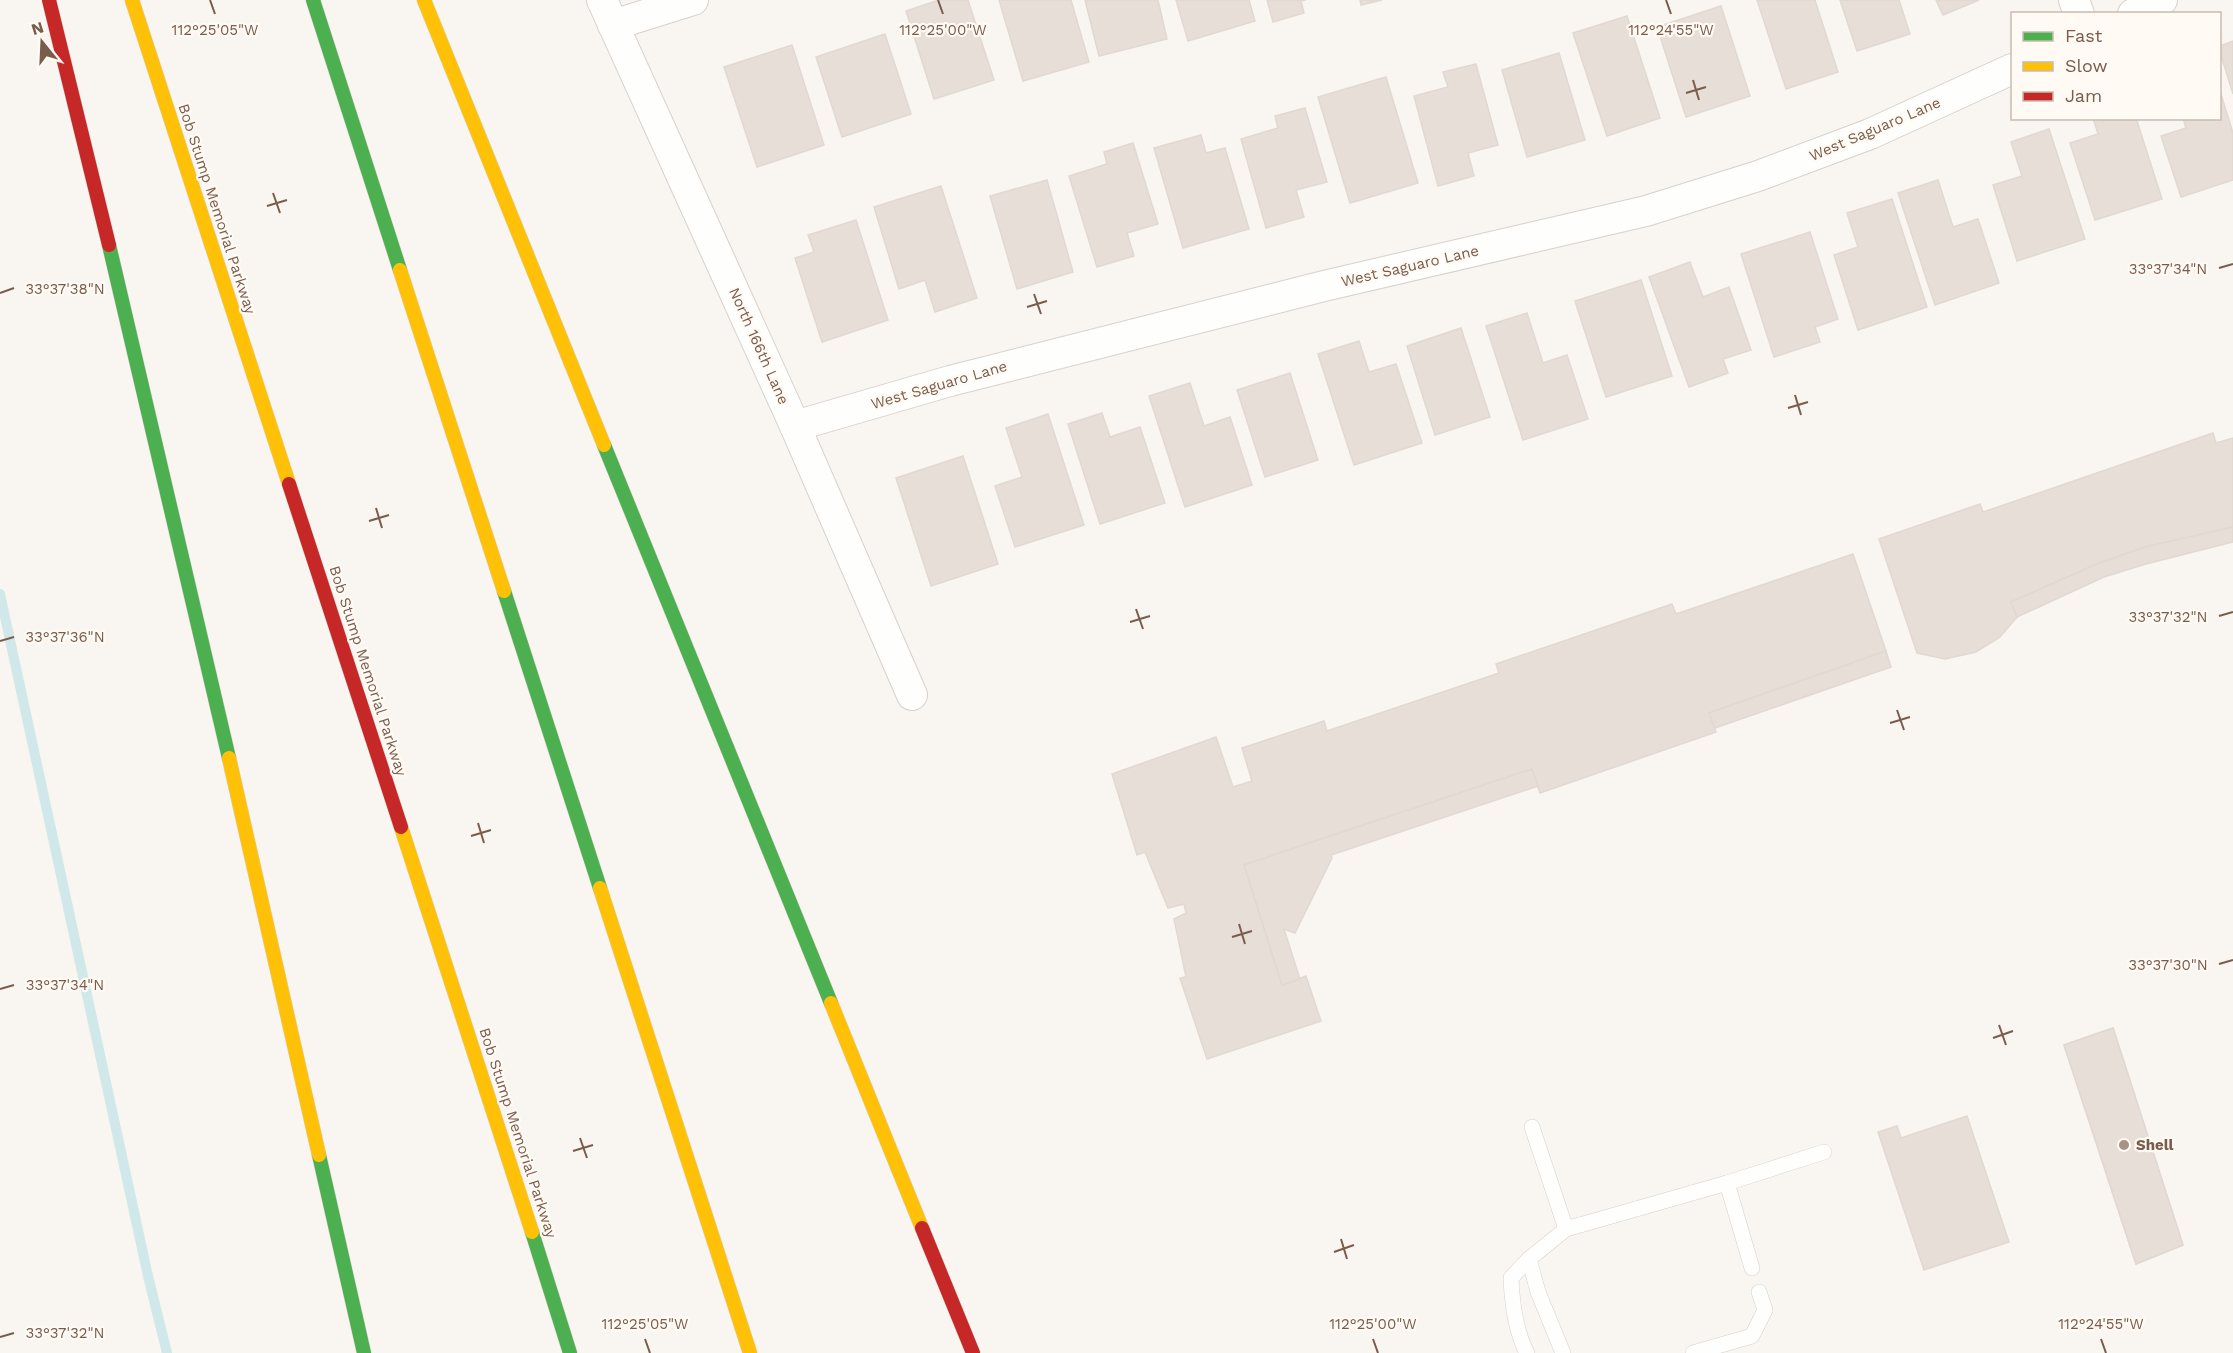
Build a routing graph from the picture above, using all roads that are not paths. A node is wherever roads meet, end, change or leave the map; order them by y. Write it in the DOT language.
graph roads {
  1 [pos="49,0"];
  2 [pos="132,0"];
  3 [pos="313,0"];
  4 [pos="424,0"];
  5 [pos="693,0"];
  6 [pos="2162,0"];
  7 [pos="2137,12"];
  8 [pos="607,13"];
  9 [pos="2011,70"];
  10 [pos="795,426"];
  11 [pos="912,695"];
  12 [pos="1532,1127"];
  13 [pos="1824,1152"];
  14 [pos="1727,1183"];
  15 [pos="1566,1229"];
  16 [pos="1529,1259"];
  17 [pos="1752,1268"];
  18 [pos="1760,1292"];
  19 [pos="364,1353"];
  20 [pos="570,1353"];
  21 [pos="750,1353"];
  22 [pos="973,1353"];
  23 [pos="1527,1353"];
  24 [pos="1563,1353"];
  25 [pos="1694,1353"];
  1 -- 19 [label="highway"];
  2 -- 20 [label="highway, Bob Stump Memorial Parkway"];
  3 -- 21 [label="highway"];
  4 -- 22 [label="highway"];
  5 -- 8 [label="street"];
  6 -- 7 [label="street"];
  8 -- 10 [label="street, North 166th Lane"];
  9 -- 10 [label="street, West Saguaro Lane"];
  10 -- 11 [label="street, North 166th Lane"];
  12 -- 15 [label="lane"];
  13 -- 14 [label="lane"];
  14 -- 15 [label="lane"];
  14 -- 17 [label="lane"];
  15 -- 16 [label="lane"];
  16 -- 23 [label="lane"];
  16 -- 24 [label="lane"];
  18 -- 25 [label="lane"];
}
